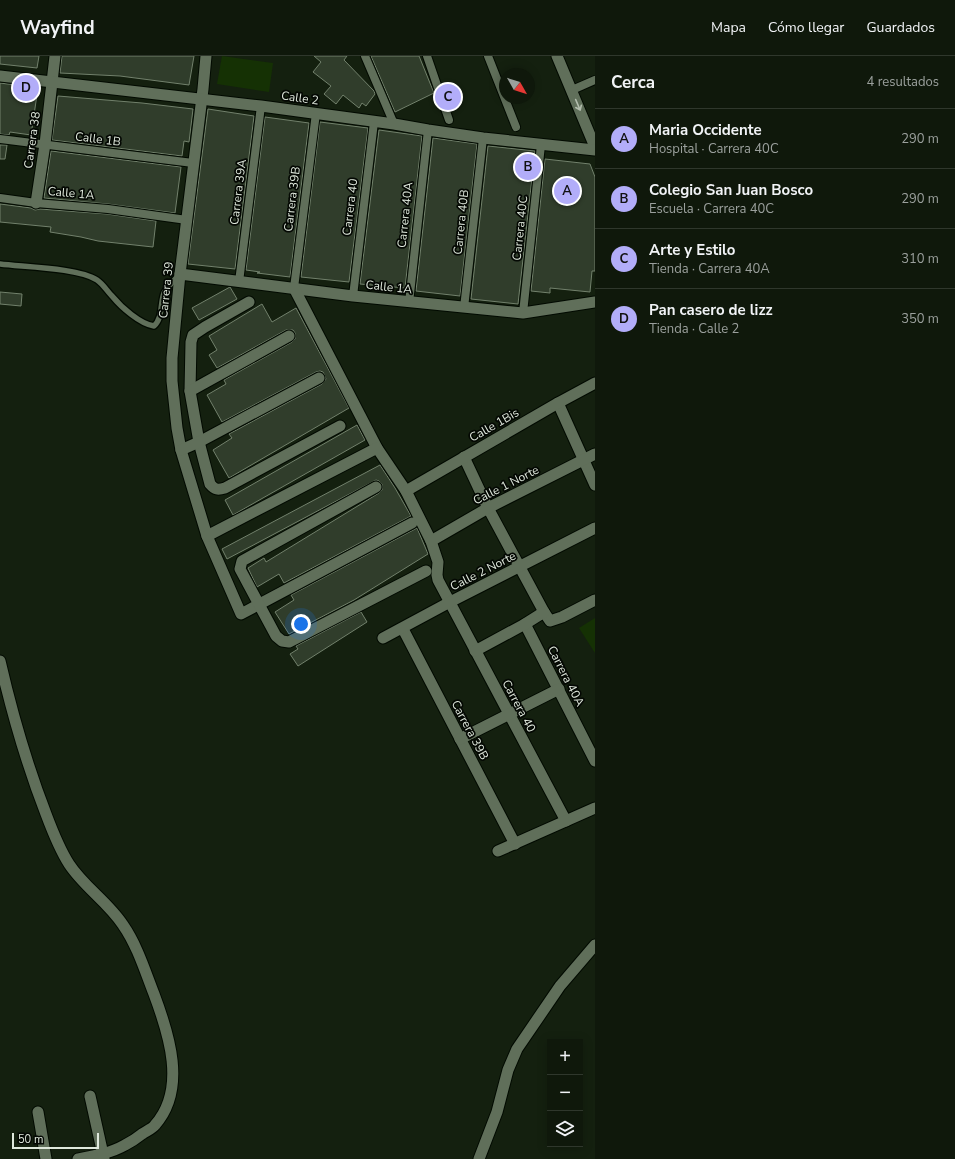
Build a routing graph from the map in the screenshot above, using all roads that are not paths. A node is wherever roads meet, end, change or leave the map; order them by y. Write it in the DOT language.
graph roads {
  1 [pos="55,56"];
  2 [pos="206,56"];
  3 [pos="365,56"];
  4 [pos="428,56"];
  5 [pos="488,56"];
  6 [pos="557,56"];
  7 [pos="0,76"];
  8 [pos="595,80"];
  9 [pos="52,82"];
  10 [pos="572,90"];
  11 [pos="202,100"];
  12 [pos="261,106"];
  13 [pos="316,113"];
  14 [pos="449,120"];
  15 [pos="374,122"];
  16 [pos="394,124"];
  17 [pos="516,127"];
  18 [pos="428,130"];
  19 [pos="483,138"];
  20 [pos="0,139"];
  21 [pos="45,144"];
  22 [pos="541,145"];
  23 [pos="595,146"];
  24 [pos="194,163"];
  25 [pos="0,198"];
  26 [pos="36,203"];
  27 [pos="187,220"];
  28 [pos="0,264"];
  29 [pos="180,274"];
  30 [pos="239,282"];
  31 [pos="294,288"];
  32 [pos="353,296"];
  33 [pos="249,302"];
  34 [pos="595,302"];
  35 [pos="409,303"];
  36 [pos="464,308"];
  37 [pos="523,313"];
  38 [pos="289,336"];
  39 [pos="319,378"];
  40 [pos="595,383"];
  41 [pos="190,391"];
  42 [pos="558,403"];
  43 [pos="340,426"];
  44 [pos="199,442"];
  45 [pos="378,448"];
  46 [pos="181,450"];
  47 [pos="595,454"];
  48 [pos="464,457"];
  49 [pos="584,460"];
  50 [pos="595,485"];
  51 [pos="376,487"];
  52 [pos="406,491"];
  53 [pos="488,508"];
  54 [pos="412,523"];
  55 [pos="595,528"];
  56 [pos="207,536"];
  57 [pos="431,541"];
  58 [pos="520,566"];
  59 [pos="426,571"];
  60 [pos="595,600"];
  61 [pos="450,602"];
  62 [pos="259,604"];
  63 [pos="547,616"];
  64 [pos="526,624"];
  65 [pos="403,629"];
  66 [pos="383,638"];
  67 [pos="475,651"];
  68 [pos="0,661"];
  69 [pos="559,689"];
  70 [pos="509,713"];
  71 [pos="460,739"];
  72 [pos="595,761"];
  73 [pos="595,808"];
  74 [pos="566,821"];
  75 [pos="515,844"];
  76 [pos="498,851"];
  77 [pos="595,945"];
  78 [pos="90,1096"];
  79 [pos="38,1112"];
  80 [pos="104,1156"];
  81 [pos="46,1159"];
  82 [pos="78,1159"];
  83 [pos="479,1159"];
  1 -- 9 [label="street, Carrera 38"];
  2 -- 11 [label="street, Carrera 39"];
  3 -- 16 [label="street"];
  4 -- 14 [label="street"];
  5 -- 17 [label="street"];
  6 -- 10 [label="street"];
  7 -- 9 [label="street, Calle 2"];
  8 -- 10 [label="street"];
  9 -- 11 [label="street, Calle 2"];
  9 -- 21 [label="street, Carrera 38"];
  10 -- 23 [label="street, one-way"];
  11 -- 12 [label="street, Calle 2"];
  11 -- 24 [label="street, Carrera 39"];
  12 -- 13 [label="street, Calle 2"];
  12 -- 30 [label="street, Carrera 39A"];
  13 -- 15 [label="street, Calle 2"];
  13 -- 31 [label="street, Carrera 39B"];
  15 -- 16 [label="street, Calle 2"];
  15 -- 32 [label="street, Carrera 40"];
  16 -- 18 [label="street, Calle 2"];
  18 -- 19 [label="street, Calle 2"];
  18 -- 35 [label="street, Carrera 40A"];
  19 -- 22 [label="street, Calle 2"];
  19 -- 36 [label="street, Carrera 40B"];
  20 -- 21 [label="street, Calle 1B"];
  21 -- 24 [label="street, Calle 1B"];
  21 -- 26 [label="street, Carrera 38"];
  22 -- 23 [label="street, Calle 2"];
  22 -- 37 [label="street, Carrera 40C"];
  24 -- 27 [label="street, Carrera 39"];
  25 -- 26 [label="street, Calle 1A"];
  26 -- 27 [label="street, Calle 1A"];
  27 -- 29 [label="street, Carrera 39"];
  28 -- 29 [label="lane"];
  29 -- 30 [label="street, Calle 1A"];
  29 -- 46 [label="street, Carrera 39"];
  30 -- 31 [label="street, Calle 1A"];
  31 -- 32 [label="street, Calle 1A"];
  31 -- 45 [label="street"];
  32 -- 35 [label="street, Calle 1A"];
  33 -- 41 [label="street"];
  34 -- 37 [label="street, Calle 1A"];
  35 -- 36 [label="street, Calle 1A"];
  36 -- 37 [label="street, Calle 1A"];
  38 -- 41 [label="street"];
  39 -- 44 [label="street"];
  40 -- 42 [label="street, Calle 1Bis"];
  41 -- 44 [label="street"];
  42 -- 48 [label="street, Calle 1Bis"];
  42 -- 49 [label="street"];
  43 -- 44 [label="street"];
  44 -- 46 [label="street"];
  45 -- 52 [label="street"];
  45 -- 56 [label="street"];
  46 -- 56 [label="street, Carrera 39"];
  47 -- 49 [label="street, Calle 1 Norte"];
  48 -- 52 [label="street, Calle 1Bis"];
  48 -- 53 [label="street"];
  49 -- 50 [label="street"];
  49 -- 53 [label="street, Calle 1 Norte"];
  51 -- 62 [label="street"];
  52 -- 57 [label="street"];
  53 -- 57 [label="street, Calle 1 Norte"];
  53 -- 58 [label="street"];
  54 -- 62 [label="street"];
  55 -- 58 [label="street, Calle 2 Norte"];
  56 -- 62 [label="street, Carrera 39"];
  57 -- 61 [label="street, Carrera 40"];
  58 -- 61 [label="street, Calle 2 Norte"];
  58 -- 63 [label="street"];
  59 -- 62 [label="street"];
  60 -- 63 [label="street"];
  61 -- 65 [label="street, Calle 2 Norte"];
  61 -- 67 [label="street, Carrera 40"];
  63 -- 64 [label="street"];
  64 -- 67 [label="street"];
  64 -- 69 [label="street, Carrera 40A"];
  65 -- 66 [label="street, Calle 2 Norte"];
  65 -- 71 [label="street, Carrera 39B"];
  67 -- 70 [label="street, Carrera 40"];
  68 -- 80 [label="street"];
  69 -- 70 [label="street"];
  69 -- 72 [label="street, Carrera 40A"];
  70 -- 71 [label="street"];
  70 -- 74 [label="street, Carrera 40"];
  71 -- 75 [label="street, Carrera 39B"];
  73 -- 74 [label="street"];
  74 -- 75 [label="street"];
  75 -- 76 [label="street"];
  77 -- 83 [label="street"];
  78 -- 80 [label="street"];
  79 -- 81 [label="street"];
  80 -- 82 [label="street"];
}
